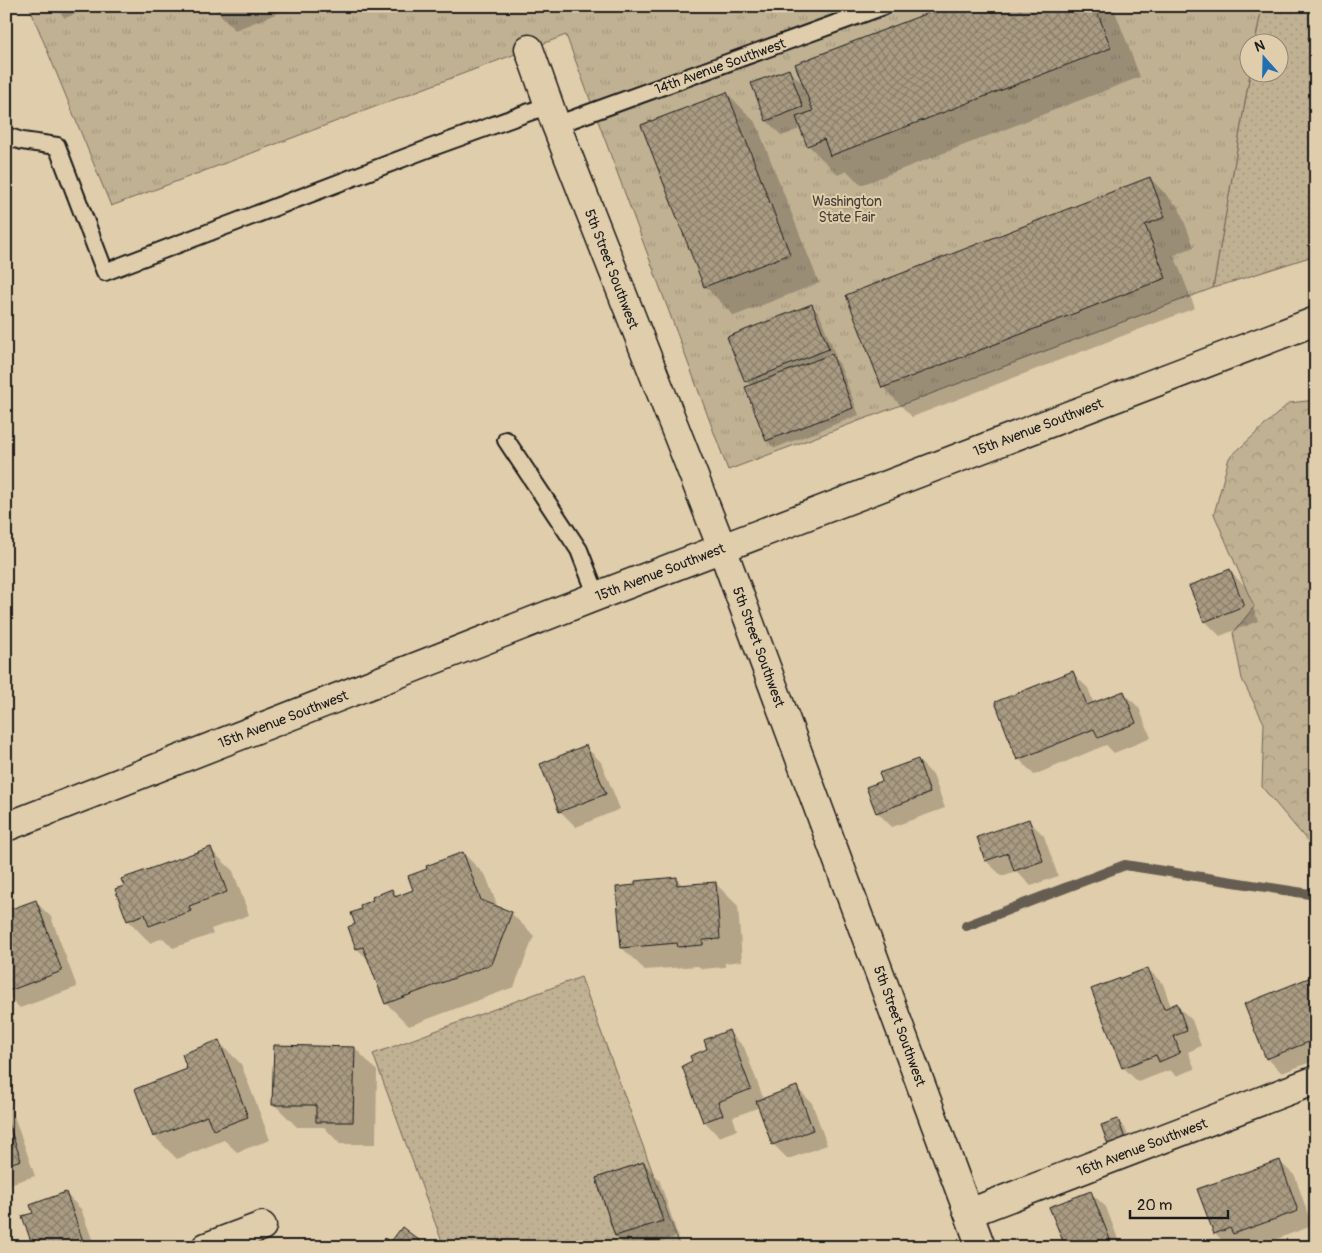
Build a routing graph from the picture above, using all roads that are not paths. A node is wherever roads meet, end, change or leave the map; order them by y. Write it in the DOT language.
graph roads {
  1 [pos="884,6"];
  2 [pos="529,49"];
  3 [pos="552,116"];
  4 [pos="6,136"];
  5 [pos="1316,320"];
  6 [pos="506,440"];
  7 [pos="722,548"];
  8 [pos="597,596"];
  9 [pos="6,827"];
  10 [pos="1316,1080"];
  11 [pos="969,1213"];
  12 [pos="262,1226"];
  13 [pos="206,1247"];
  14 [pos="981,1247"];
  1 -- 3 [label="lane, 14th Avenue Southwest"];
  2 -- 3 [label="street, 5th Street Southwest"];
  3 -- 4 [label="lane, 14th Avenue Southwest"];
  3 -- 7 [label="street, 5th Street Southwest"];
  5 -- 7 [label="street, 15th Avenue Southwest"];
  6 -- 8 [label="lane"];
  7 -- 8 [label="street, 15th Avenue Southwest"];
  7 -- 11 [label="street, 5th Street Southwest"];
  8 -- 9 [label="street, 15th Avenue Southwest"];
  10 -- 11 [label="street, 16th Avenue Southwest"];
  11 -- 14 [label="street, 5th Street Southwest"];
  12 -- 13 [label="street"];
}
